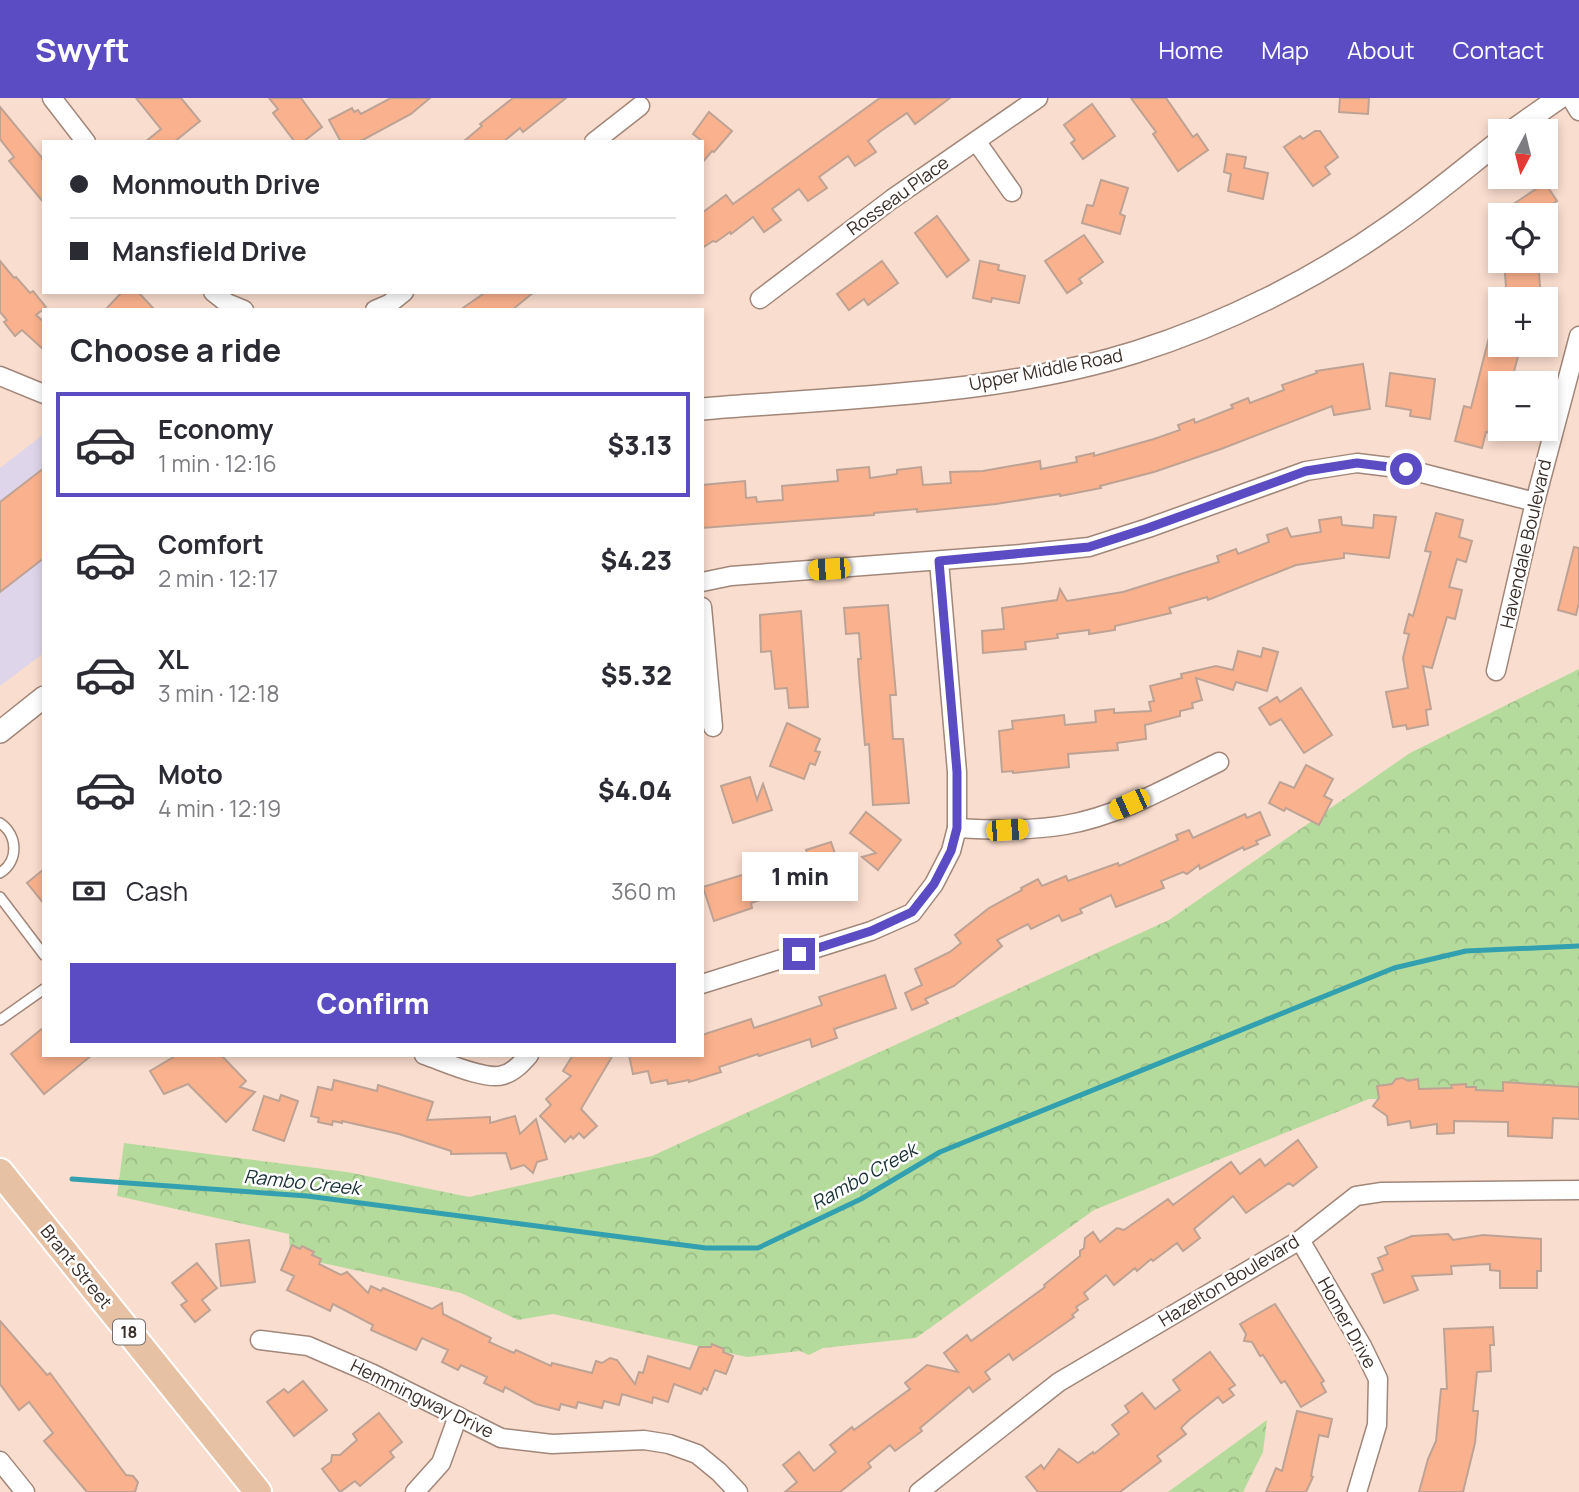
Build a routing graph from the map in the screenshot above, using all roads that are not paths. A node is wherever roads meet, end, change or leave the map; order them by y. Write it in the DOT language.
graph roads {
  1 [pos="52,98"];
  2 [pos="1038,98"];
  3 [pos="1559,98"];
  4 [pos="1571,98"];
  5 [pos="640,106"];
  6 [pos="1579,111"];
  7 [pos="1529,119"];
  8 [pos="84,140"];
  9 [pos="597,140"];
  10 [pos="976,141"];
  11 [pos="1488,150"];
  12 [pos="1012,192"];
  13 [pos="216,294"];
  14 [pos="402,294"];
  15 [pos="760,299"];
  16 [pos="239,308"];
  17 [pos="380,308"];
  18 [pos="1579,336"];
  19 [pos="0,376"];
  20 [pos="42,393"];
  21 [pos="704,409"];
  22 [pos="1535,502"];
  23 [pos="939,561"];
  24 [pos="704,582"];
  25 [pos="704,629"];
  26 [pos="1496,671"];
  27 [pos="42,699"];
  28 [pos="713,727"];
  29 [pos="0,732"];
  30 [pos="1219,762"];
  31 [pos="0,823"];
  32 [pos="957,828"];
  33 [pos="0,873"];
  34 [pos="0,897"];
  35 [pos="42,952"];
  36 [pos="704,983"];
  37 [pos="42,990"];
  38 [pos="0,1020"];
  39 [pos="430,1057"];
  40 [pos="527,1057"];
  41 [pos="0,1172"];
  42 [pos="1579,1190"];
  43 [pos="1300,1240"];
  44 [pos="260,1339"];
  45 [pos="458,1416"];
  46 [pos="3,1472"];
  47 [pos="25,1492"];
  48 [pos="258,1492"];
  49 [pos="415,1492"];
  50 [pos="738,1492"];
  51 [pos="919,1492"];
  52 [pos="1357,1492"];
  1 -- 8 [label="street"];
  2 -- 10 [label="street, Rosseau Place"];
  3 -- 7 [label="street"];
  4 -- 6 [label="street"];
  5 -- 9 [label="street"];
  10 -- 12 [label="street"];
  10 -- 15 [label="street, Rosseau Place"];
  11 -- 21 [label="street, Upper Middle Road"];
  13 -- 16 [label="street"];
  14 -- 17 [label="street"];
  18 -- 22 [label="street, Havendale Boulevard"];
  19 -- 20 [label="street"];
  22 -- 23 [label="street"];
  22 -- 26 [label="street, Havendale Boulevard"];
  23 -- 24 [label="street"];
  23 -- 32 [label="street"];
  25 -- 28 [label="street"];
  27 -- 29 [label="street"];
  30 -- 32 [label="street"];
  31 -- 33 [label="lane"];
  32 -- 36 [label="street"];
  34 -- 35 [label="lane"];
  37 -- 38 [label="lane"];
  39 -- 40 [label="street"];
  41 -- 48 [label="main road, Brant Street / 18"];
  42 -- 43 [label="street, Hazelton Boulevard"];
  43 -- 51 [label="street, Hazelton Boulevard"];
  43 -- 52 [label="street, Homer Drive"];
  44 -- 45 [label="street, Hemmingway Drive"];
  45 -- 49 [label="street"];
  45 -- 50 [label="street, Hemmingway Drive"];
  46 -- 47 [label="street"];
}
